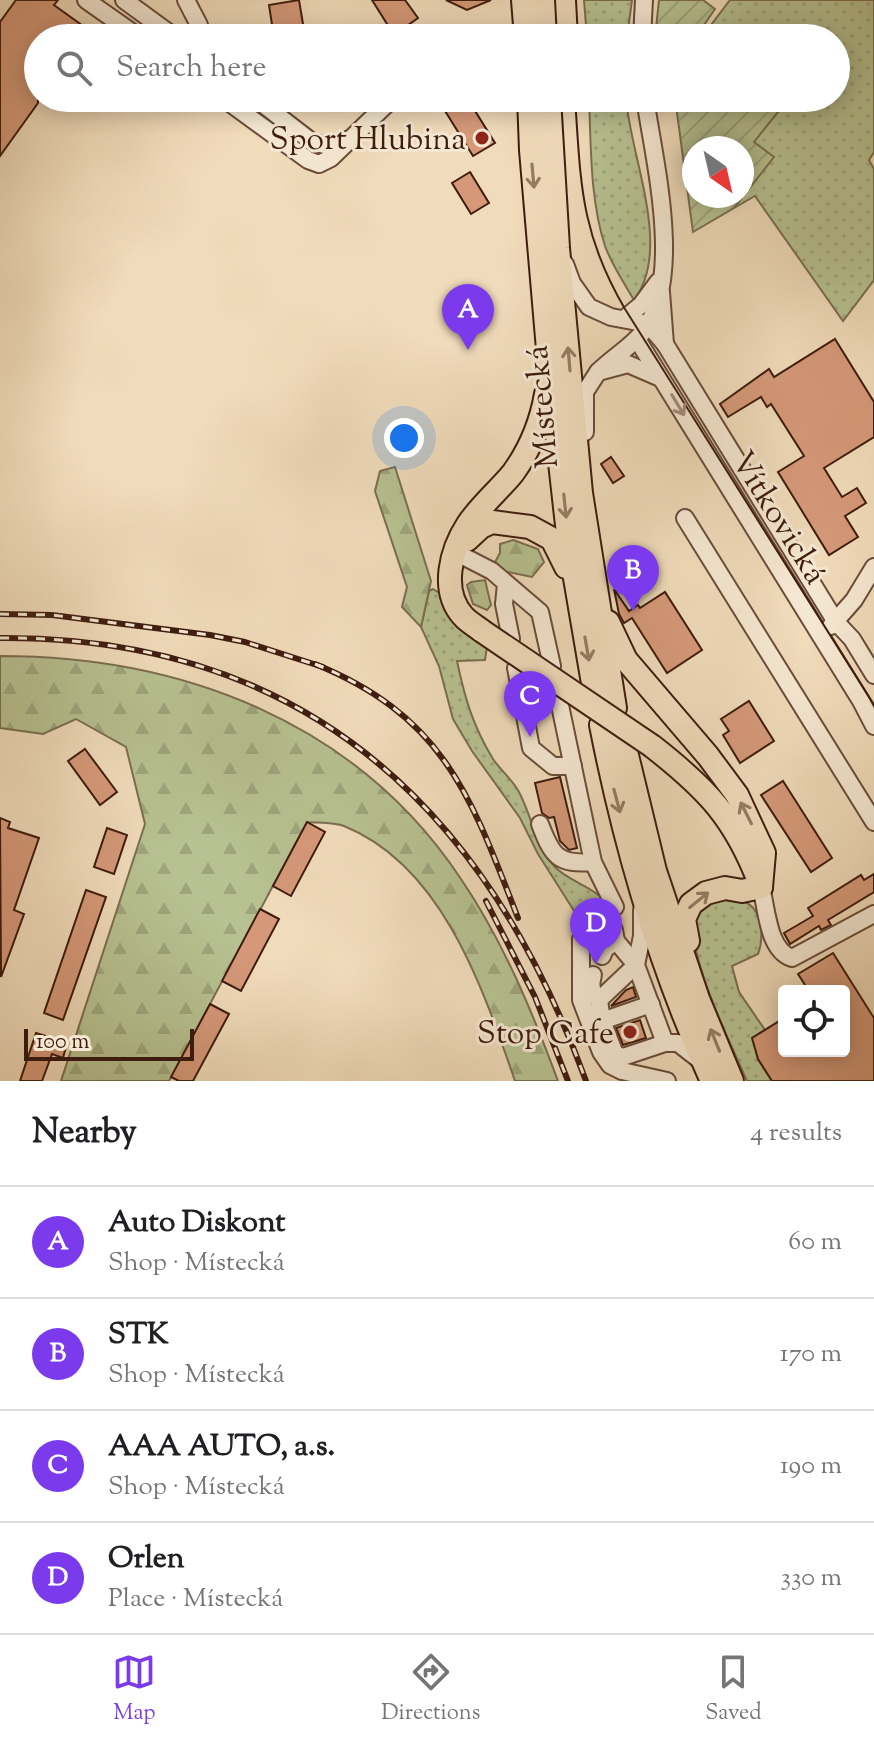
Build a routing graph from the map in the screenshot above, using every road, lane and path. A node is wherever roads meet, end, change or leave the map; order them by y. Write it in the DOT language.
graph roads {
  1 [pos="86,0"];
  2 [pos="124,0"];
  3 [pos="186,0"];
  4 [pos="523,0"];
  5 [pos="543,0"];
  6 [pos="644,0"];
  7 [pos="120,24"];
  8 [pos="157,24"];
  9 [pos="198,24"];
  10 [pos="525,24"];
  11 [pos="544,24"];
  12 [pos="643,24"];
  13 [pos="242,112"];
  14 [pos="273,112"];
  15 [pos="378,112"];
  16 [pos="530,112"];
  17 [pos="550,112"];
  18 [pos="647,112"];
  19 [pos="348,140"];
  20 [pos="558,248"];
  21 [pos="662,280"];
  22 [pos="624,319"];
  23 [pos="648,324"];
  24 [pos="637,339"];
  25 [pos="665,344"];
  26 [pos="598,372"];
  27 [pos="550,373"];
  28 [pos="663,380"];
  29 [pos="581,493"];
  30 [pos="685,518"];
  31 [pos="455,552"];
  32 [pos="874,567"];
  33 [pos="506,584"];
  34 [pos="587,598"];
  35 [pos="836,622"];
  36 [pos="819,633"];
  37 [pos="511,639"];
  38 [pos="552,666"];
  39 [pos="516,668"];
  40 [pos="874,675"];
  41 [pos="595,695"];
  42 [pos="558,696"];
  43 [pos="874,726"];
  44 [pos="623,739"];
  45 [pos="573,766"];
  46 [pos="874,822"];
  47 [pos="540,824"];
  48 [pos="593,862"];
  49 [pos="761,887"];
  50 [pos="641,889"];
  51 [pos="615,907"];
  52 [pos="874,914"];
  53 [pos="616,941"];
  54 [pos="602,956"];
  55 [pos="636,965"];
  56 [pos="593,975"];
  57 [pos="698,999"];
  58 [pos="599,1000"];
  59 [pos="651,1004"];
  60 [pos="602,1021"];
  61 [pos="665,1043"];
  62 [pos="708,1072"];
  63 [pos="667,1081"];
  64 [pos="732,1081"];
  1 -- 7 [label="street"];
  2 -- 8 [label="street"];
  3 -- 9 [label="street"];
  4 -- 10 [label="highway"];
  5 -- 11 [label="highway"];
  6 -- 12 [label="street"];
  13 -- 19 [label="street"];
  14 -- 19 [label="street"];
  15 -- 19 [label="street"];
  16 -- 27 [label="highway, Místecká, one-way"];
  17 -- 20 [label="highway, Místecká"];
  18 -- 21 [label="street"];
  20 -- 22 [label="street"];
  29 -- 20 [label="highway, Místecká, one-way"];
  21 -- 22 [label="street"];
  21 -- 23 [label="street"];
  21 -- 25 [label="street"];
  22 -- 23 [label="street"];
  23 -- 24 [label="street"];
  23 -- 25 [label="street, Vítkovická"];
  24 -- 26 [label="street"];
  24 -- 28 [label="street, Vítkovická"];
  25 -- 35 [label="street, Vítkovická"];
  26 -- 28 [label="street"];
  26 -- 29 [label="street"];
  27 -- 31 [label="highway"];
  27 -- 34 [label="highway, Místecká, one-way"];
  28 -- 36 [label="street, Vítkovická, one-way"];
  29 -- 34 [label="highway, Místecká"];
  30 -- 46 [label="street"];
  31 -- 33 [label="street"];
  31 -- 34 [label="highway"];
  31 -- 49 [label="highway, bridge"];
  32 -- 35 [label="street"];
  33 -- 37 [label="street"];
  33 -- 38 [label="street"];
  34 -- 41 [label="highway, Místecká, one-way"];
  49 -- 34 [label="highway, one-way"];
  34 -- 50 [label="highway, Místecká, one-way"];
  35 -- 36 [label="street"];
  35 -- 40 [label="street, Vítkovická"];
  36 -- 43 [label="street, Vítkovická"];
  39 -- 45 [label="street"];
  42 -- 45 [label="street"];
  44 -- 57 [label="highway"];
  45 -- 48 [label="street"];
  47 -- 48 [label="street"];
  48 -- 51 [label="street"];
  49 -- 52 [label="street"];
  57 -- 49 [label="highway, one-way"];
  50 -- 55 [label="street"];
  50 -- 62 [label="highway, Místecká"];
  53 -- 54 [label="street"];
  53 -- 55 [label="street"];
  53 -- 63 [label="street"];
  55 -- 58 [label="street"];
  55 -- 59 [label="street"];
  56 -- 58 [label="street"];
  64 -- 57 [label="highway, one-way"];
  58 -- 60 [label="street"];
  59 -- 60 [label="street"];
  59 -- 61 [label="street"];
  60 -- 61 [label="street"];
  61 -- 62 [label="street"];
}
